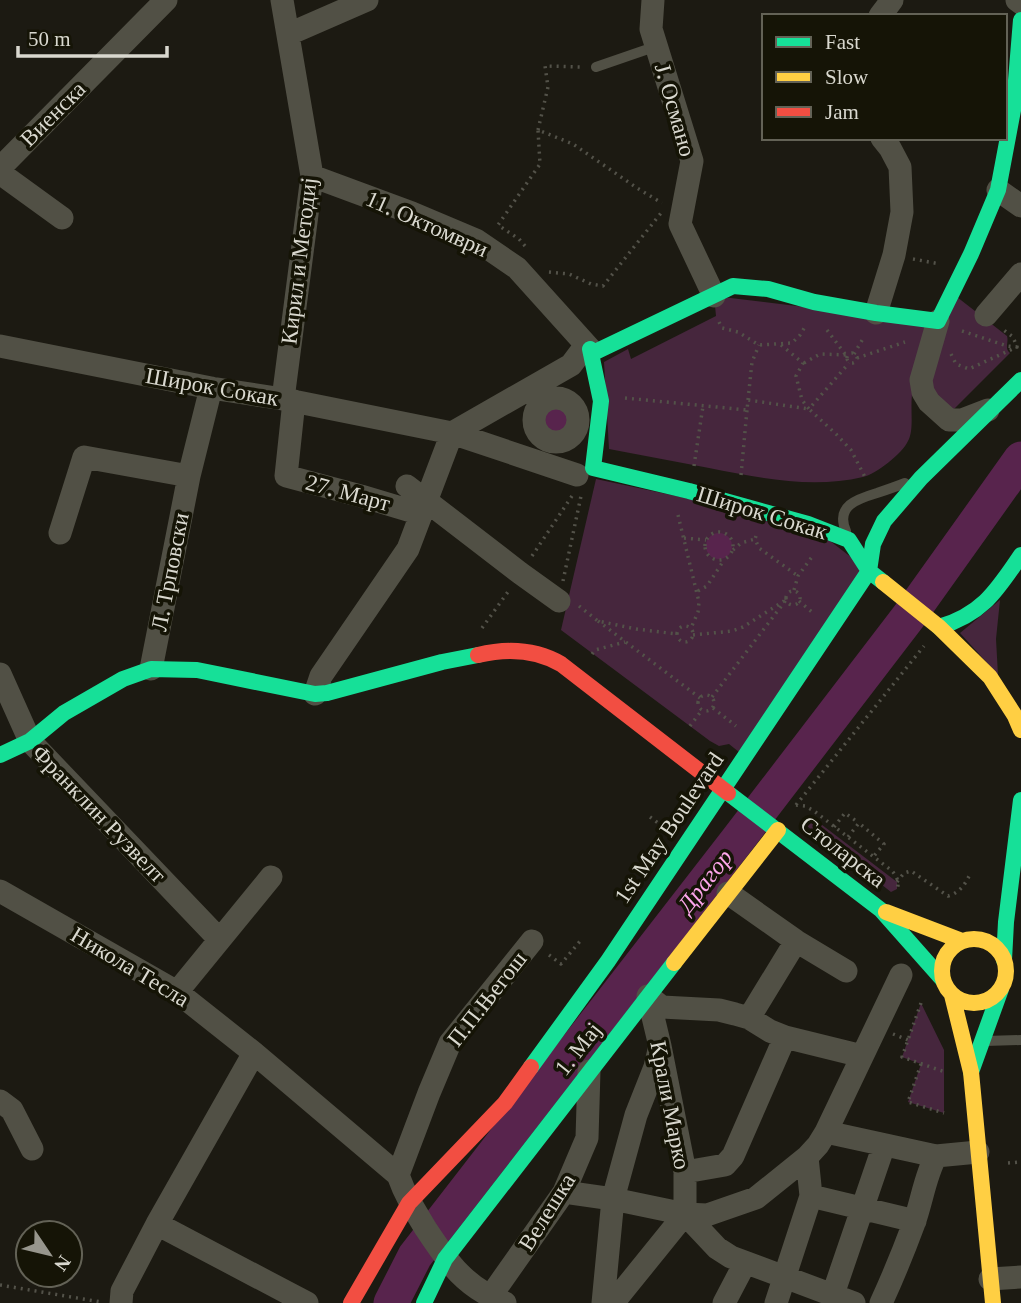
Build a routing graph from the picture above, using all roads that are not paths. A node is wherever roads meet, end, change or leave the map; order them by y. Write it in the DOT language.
graph roads {
  1 [pos="166,0"];
  2 [pos="282,0"];
  3 [pos="367,0"];
  4 [pos="653,0"];
  5 [pos="1021,20"];
  6 [pos="289,34"];
  7 [pos="657,46"];
  8 [pos="596,67"];
  9 [pos="884,140"];
  10 [pos="0,170"];
  11 [pos="312,176"];
  12 [pos="998,190"];
  13 [pos="1021,206"];
  14 [pos="62,218"];
  15 [pos="1021,274"];
  16 [pos="714,296"];
  17 [pos="876,313"];
  18 [pos="986,315"];
  19 [pos="938,321"];
  20 [pos="0,346"];
  21 [pos="587,352"];
  22 [pos="1021,380"];
  23 [pos="211,388"];
  24 [pos="542,392"];
  25 [pos="289,400"];
  26 [pos="991,409"];
  27 [pos="452,433"];
  28 [pos="548,453"];
  29 [pos="189,476"];
  30 [pos="920,478"];
  31 [pos="582,480"];
  32 [pos="414,502"];
  33 [pos="60,533"];
  34 [pos="849,540"];
  35 [pos="1021,555"];
  36 [pos="869,570"];
  37 [pos="564,598"];
  38 [pos="935,624"];
  39 [pos="151,668"];
  40 [pos="0,674"];
  41 [pos="315,694"];
  42 [pos="1021,730"];
  43 [pos="30,741"];
  44 [pos="0,755"];
  45 [pos="723,788"];
  46 [pos="1021,800"];
  47 [pos="775,828"];
  48 [pos="271,877"];
  49 [pos="1010,881"];
  50 [pos="0,891"];
  51 [pos="729,893"];
  52 [pos="995,904"];
  53 [pos="881,910"];
  54 [pos="971,936"];
  55 [pos="219,940"];
  56 [pos="532,941"];
  57 [pos="796,941"];
  58 [pos="1004,960"];
  59 [pos="846,971"];
  60 [pos="901,975"];
  61 [pos="943,980"];
  62 [pos="1001,989"];
  63 [pos="177,992"];
  64 [pos="952,995"];
  65 [pos="648,996"];
  66 [pos="749,1018"];
  67 [pos="785,1037"];
  68 [pos="1021,1040"];
  69 [pos="982,1041"];
  70 [pos="660,1046"];
  71 [pos="254,1053"];
  72 [pos="862,1056"];
  73 [pos="589,1071"];
  74 [pos="971,1072"];
  75 [pos="0,1101"];
  76 [pos="825,1132"];
  77 [pos="884,1145"];
  78 [pos="32,1149"];
  79 [pos="978,1152"];
  80 [pos="936,1156"];
  81 [pos="807,1157"];
  82 [pos="685,1172"];
  83 [pos="398,1175"];
  84 [pos="564,1192"];
  85 [pos="811,1195"];
  86 [pos="613,1199"];
  87 [pos="862,1208"];
  88 [pos="414,1210"];
  89 [pos="685,1214"];
  90 [pos="915,1221"];
  91 [pos="157,1224"];
  92 [pos="441,1253"];
  93 [pos="745,1263"];
  94 [pos="785,1276"];
  95 [pos="1021,1277"];
  96 [pos="990,1279"];
  97 [pos="839,1300"];
  98 [pos="496,1301"];
  99 [pos="115,1303"];
  100 [pos="307,1303"];
  101 [pos="351,1303"];
  102 [pos="424,1303"];
  103 [pos="603,1303"];
  104 [pos="612,1303"];
  105 [pos="724,1303"];
  106 [pos="776,1303"];
  107 [pos="881,1303"];
  108 [pos="993,1303"];
  1 -- 10 [label="street, Виенска"];
  2 -- 6 [label="street, Кирил и Методиј"];
  3 -- 6 [label="street"];
  4 -- 7 [label="street, Ј. Османо"];
  5 -- 12 [label="street"];
  6 -- 11 [label="street, Кирил и Методиј"];
  7 -- 8 [label="lane"];
  7 -- 16 [label="street, Ј. Османо"];
  9 -- 17 [label="street"];
  10 -- 14 [label="street, Виенска"];
  11 -- 21 [label="street, 11. Октомври"];
  11 -- 25 [label="street, Кирил и Методиј"];
  12 -- 13 [label="street"];
  12 -- 19 [label="street"];
  15 -- 18 [label="street"];
  16 -- 17 [label="street"];
  16 -- 21 [label="street"];
  17 -- 19 [label="street"];
  19 -- 26 [label="street"];
  20 -- 23 [label="street, Широк Сокак"];
  21 -- 24 [label="street"];
  21 -- 31 [label="street"];
  22 -- 26 [label="street, 1st May Boulevard"];
  23 -- 25 [label="street, Широк Сокак"];
  23 -- 29 [label="street, Л. Трповски"];
  24 -- 27 [label="street"];
  24 -- 28 [label="street"];
  24 -- 28 [label="street"];
  25 -- 27 [label="street, Широк Сокак"];
  25 -- 32 [label="street, 27. Март"];
  26 -- 30 [label="street, 1st May Boulevard"];
  27 -- 28 [label="street, Широк Сокак"];
  27 -- 32 [label="street"];
  28 -- 31 [label="street, Широк Сокак"];
  29 -- 33 [label="street"];
  29 -- 39 [label="street, Л. Трповски"];
  30 -- 34 [label="lane"];
  30 -- 36 [label="street, 1st May Boulevard"];
  31 -- 34 [label="street, Широк Сокак"];
  32 -- 37 [label="street"];
  32 -- 41 [label="street"];
  34 -- 36 [label="street, Широк Сокак"];
  35 -- 38 [label="street"];
  36 -- 38 [label="street, Широк Сокак"];
  36 -- 45 [label="street, 1st May Boulevard"];
  38 -- 42 [label="street, Широк Сокак"];
  39 -- 41 [label="street"];
  39 -- 43 [label="street"];
  40 -- 43 [label="street, Франклин Рузвелт"];
  41 -- 45 [label="street, Столарска"];
  43 -- 44 [label="street"];
  43 -- 55 [label="street, Франклин Рузвелт"];
  45 -- 47 [label="street, Столарска"];
  45 -- 88 [label="street, 1st May Boulevard"];
  46 -- 49 [label="street"];
  47 -- 51 [label="street, 1. Мај"];
  47 -- 53 [label="street, Столарска"];
  48 -- 55 [label="street"];
  49 -- 52 [label="street"];
  49 -- 58 [label="street"];
  50 -- 63 [label="street, Никола Тесла"];
  51 -- 57 [label="street"];
  51 -- 65 [label="street, 1. Мај"];
  53 -- 54 [label="street, Столарска"];
  53 -- 61 [label="street, Столарска"];
  54 -- 58 [label="street"];
  54 -- 61 [label="street"];
  55 -- 63 [label="street"];
  56 -- 83 [label="street, П.П.Његош"];
  57 -- 59 [label="street"];
  57 -- 66 [label="street"];
  58 -- 62 [label="street"];
  60 -- 72 [label="street"];
  61 -- 64 [label="street"];
  62 -- 64 [label="street"];
  62 -- 69 [label="street"];
  63 -- 71 [label="street, Никола Тесла"];
  64 -- 74 [label="street"];
  65 -- 66 [label="street"];
  65 -- 70 [label="street, Крали Марко"];
  65 -- 73 [label="street, 1. Мај"];
  66 -- 67 [label="street"];
  67 -- 72 [label="street"];
  67 -- 82 [label="street"];
  68 -- 69 [label="lane"];
  69 -- 74 [label="street"];
  70 -- 82 [label="street, Крали Марко"];
  70 -- 86 [label="street"];
  71 -- 83 [label="street, Никола Тесла"];
  71 -- 91 [label="street"];
  72 -- 76 [label="street"];
  73 -- 84 [label="street, Велешка"];
  73 -- 92 [label="street, 1. Мај"];
  74 -- 79 [label="street"];
  75 -- 78 [label="street"];
  76 -- 77 [label="street"];
  76 -- 81 [label="street"];
  77 -- 80 [label="street"];
  77 -- 87 [label="street"];
  79 -- 80 [label="street"];
  79 -- 96 [label="street"];
  80 -- 90 [label="street"];
  81 -- 85 [label="street"];
  81 -- 89 [label="street"];
  82 -- 89 [label="street, Крали Марко"];
  83 -- 88 [label="street, Никола Тесла"];
  84 -- 86 [label="street"];
  84 -- 98 [label="street, Велешка"];
  85 -- 87 [label="street"];
  85 -- 94 [label="street"];
  86 -- 89 [label="street"];
  86 -- 103 [label="street"];
  87 -- 90 [label="street"];
  87 -- 97 [label="street"];
  88 -- 92 [label="street, Никола Тесла"];
  88 -- 101 [label="street, 1st May Boulevard"];
  89 -- 93 [label="street"];
  89 -- 104 [label="street"];
  90 -- 107 [label="street"];
  91 -- 99 [label="street"];
  91 -- 100 [label="street"];
  92 -- 98 [label="street, Никола Тесла"];
  92 -- 102 [label="street, 1. Мај"];
  93 -- 94 [label="street"];
  93 -- 105 [label="street"];
  94 -- 97 [label="street"];
  94 -- 106 [label="street"];
  95 -- 96 [label="street"];
  96 -- 108 [label="street"];
}
